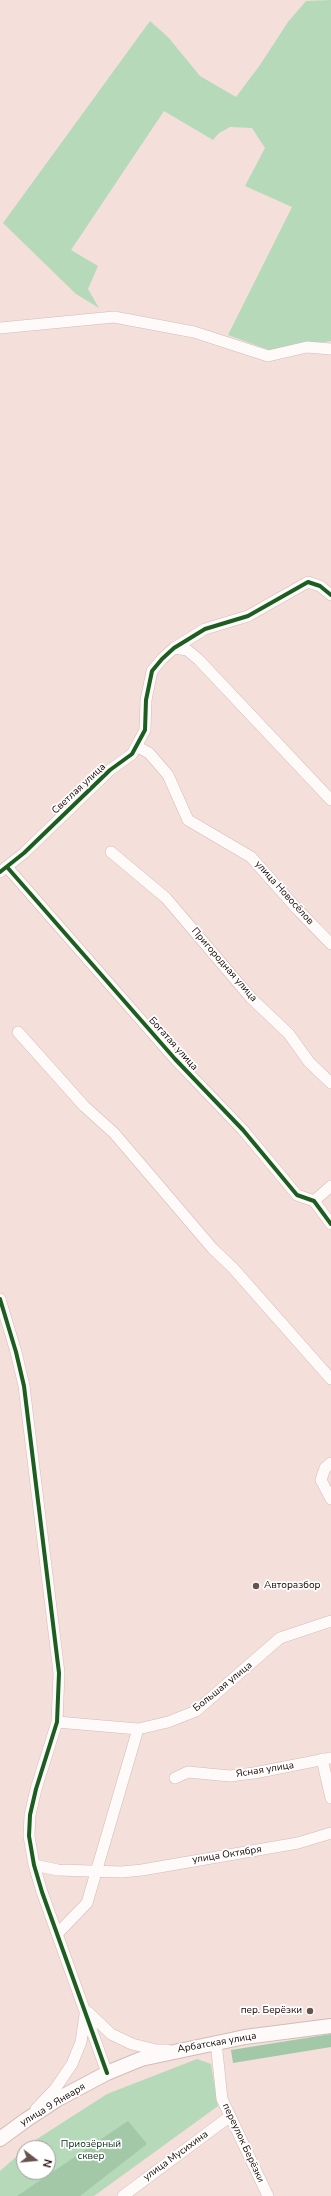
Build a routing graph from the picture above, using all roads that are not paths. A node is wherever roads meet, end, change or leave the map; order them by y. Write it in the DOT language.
graph roads {
  1 [pos="0,328"];
  2 [pos="331,349"];
  3 [pos="331,595"];
  4 [pos="174,648"];
  5 [pos="138,747"];
  6 [pos="331,800"];
  7 [pos="112,852"];
  8 [pos="3,870"];
  9 [pos="331,944"];
  10 [pos="18,1032"];
  11 [pos="331,1083"];
  12 [pos="331,1186"];
  13 [pos="314,1201"];
  14 [pos="331,1224"];
  15 [pos="0,1299"];
  16 [pos="331,1379"];
  17 [pos="331,1463"];
  18 [pos="329,1496"];
  19 [pos="331,1621"];
  20 [pos="57,1722"];
  21 [pos="138,1729"];
  22 [pos="326,1759"];
  23 [pos="175,1778"];
  24 [pos="331,1798"];
  25 [pos="331,1833"];
  26 [pos="34,1865"];
  27 [pos="97,1872"];
  28 [pos="57,1934"];
  29 [pos="85,2009"];
  30 [pos="331,2026"];
  31 [pos="216,2042"];
  32 [pos="176,2050"];
  33 [pos="107,2073"];
  34 [pos="229,2117"];
  35 [pos="26,2120"];
  36 [pos="0,2139"];
  37 [pos="123,2196"];
  38 [pos="268,2196"];
  1 -- 2 [label="street"];
  3 -- 4 [label="street, Светлая улица"];
  4 -- 5 [label="street, Светлая улица"];
  4 -- 6 [label="street"];
  5 -- 8 [label="street, Светлая улица"];
  5 -- 9 [label="street, улица Новосёлов"];
  7 -- 11 [label="street, Пригородная улица"];
  8 -- 13 [label="street, Богатая улица"];
  10 -- 16 [label="street"];
  12 -- 13 [label="street"];
  13 -- 14 [label="street, Богатая улица"];
  15 -- 20 [label="street"];
  17 -- 18 [label="street"];
  19 -- 21 [label="street, Большая улица"];
  20 -- 21 [label="street, Большая улица"];
  20 -- 26 [label="street"];
  21 -- 27 [label="street"];
  22 -- 23 [label="street, Ясная улица"];
  22 -- 24 [label="street"];
  25 -- 27 [label="street, улица Октября"];
  26 -- 27 [label="street, улица Октября"];
  26 -- 28 [label="street"];
  27 -- 28 [label="street"];
  28 -- 29 [label="street"];
  29 -- 32 [label="street"];
  29 -- 33 [label="street"];
  29 -- 35 [label="street"];
  30 -- 31 [label="main road, Арбатская улица"];
  31 -- 32 [label="main road, Арбатская улица"];
  31 -- 34 [label="street, переулок Берёзки"];
  32 -- 33 [label="main road, Арбатская улица"];
  33 -- 35 [label="main road, улица 9 Января"];
  34 -- 37 [label="street, улица Мусихина"];
  34 -- 38 [label="street, переулок Берёзки"];
  35 -- 36 [label="main road, улица 9 Января"];
}
